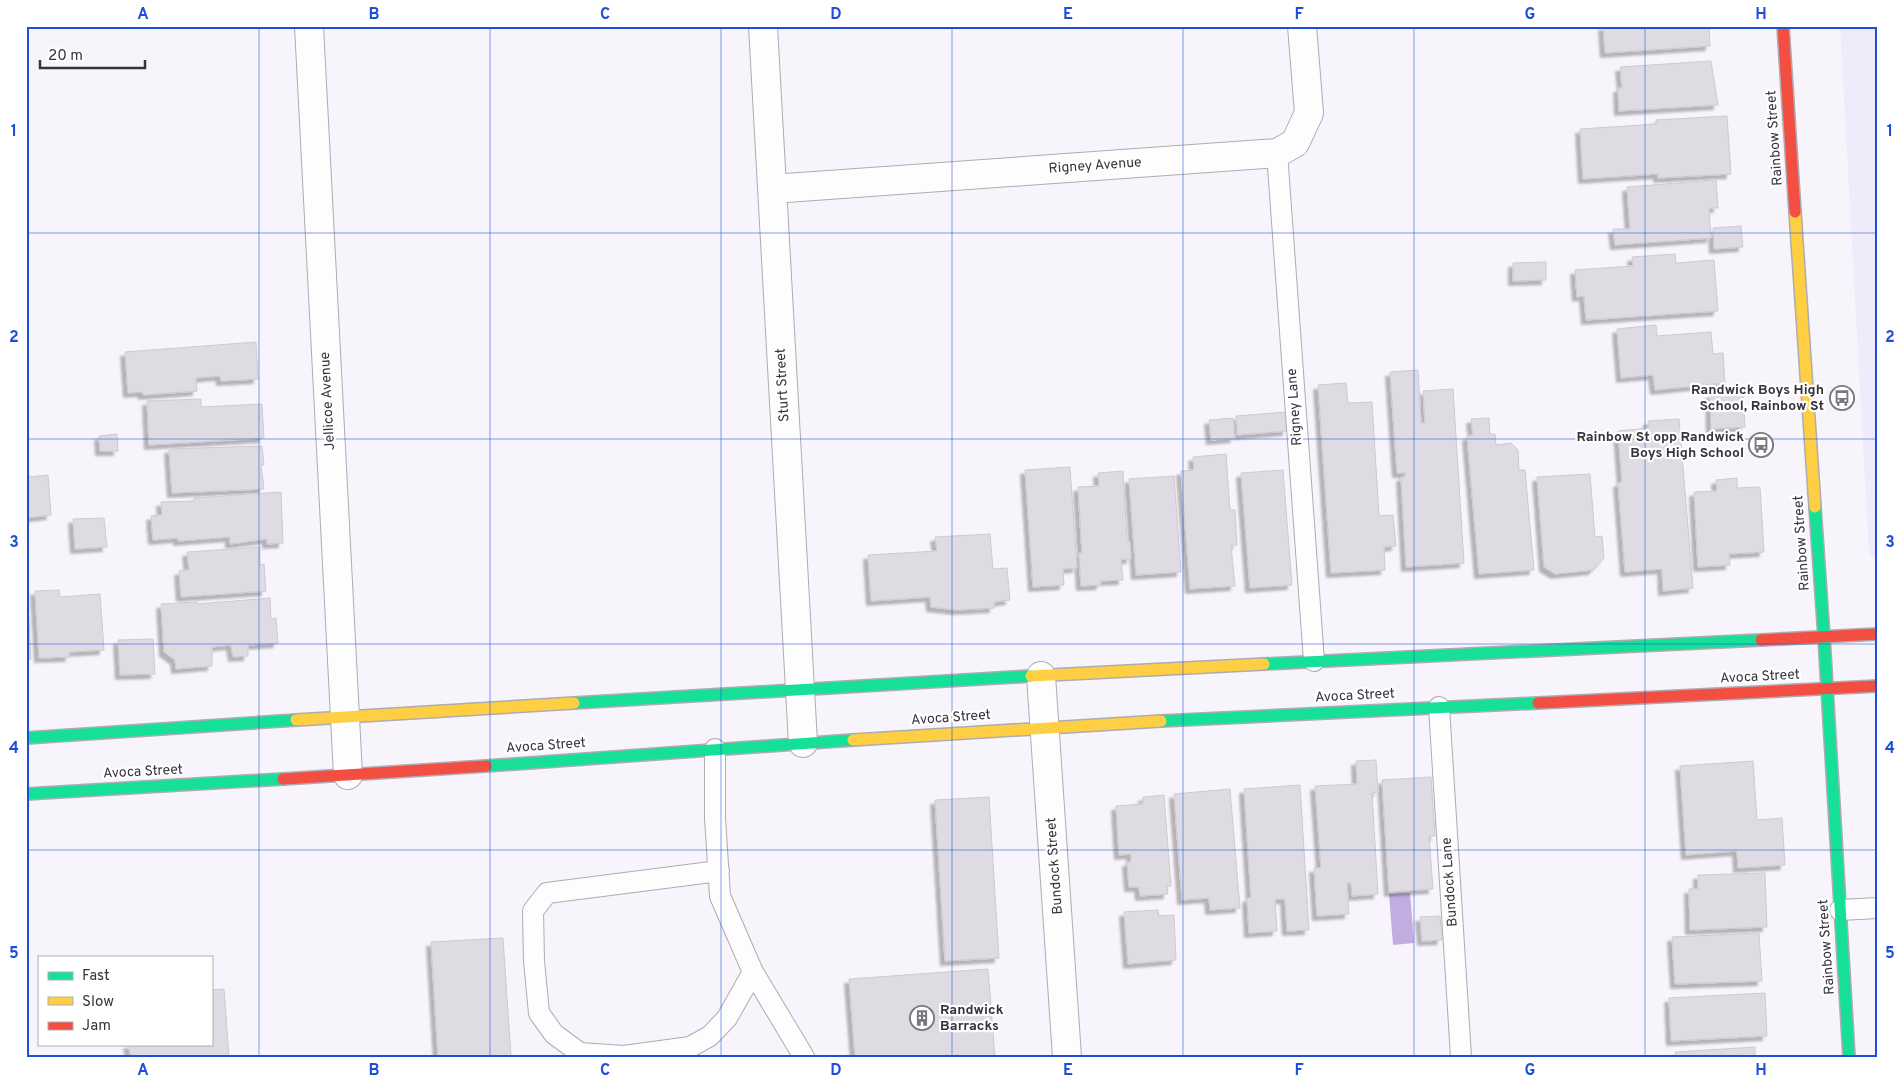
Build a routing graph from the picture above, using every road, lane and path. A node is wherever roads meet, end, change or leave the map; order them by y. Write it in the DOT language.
graph roads {
  1 [pos="308,26"];
  2 [pos="763,26"];
  3 [pos="1302,26"];
  4 [pos="1783,26"];
  5 [pos="1277,153"];
  6 [pos="772,189"];
  7 [pos="1878,634"];
  8 [pos="1824,637"];
  9 [pos="1314,661"];
  10 [pos="1041,676"];
  11 [pos="1878,686"];
  12 [pos="800,689"];
  13 [pos="1828,689"];
  14 [pos="1439,707"];
  15 [pos="345,716"];
  16 [pos="1046,727"];
  17 [pos="26,738"];
  18 [pos="804,743"];
  19 [pos="715,748"];
  20 [pos="348,775"];
  21 [pos="26,794"];
  22 [pos="719,871"];
  23 [pos="1878,908"];
  24 [pos="1840,910"];
  25 [pos="753,972"];
  26 [pos="804,1057"];
  27 [pos="1067,1057"];
  28 [pos="1461,1057"];
  29 [pos="1849,1057"];
  1 -- 15 [label="street, Jellicoe Avenue"];
  2 -- 6 [label="street, Sturt Street"];
  3 -- 5 [label="street"];
  4 -- 8 [label="main road, Rainbow Street"];
  5 -- 6 [label="street, Rigney Avenue"];
  5 -- 9 [label="lane, Rigney Lane"];
  6 -- 12 [label="street, Sturt Street"];
  7 -- 8 [label="main road"];
  8 -- 9 [label="main road"];
  8 -- 13 [label="main road, Rainbow Street"];
  9 -- 10 [label="main road"];
  10 -- 12 [label="main road"];
  10 -- 16 [label="street, Bundock Street"];
  11 -- 13 [label="main road, Avoca Street"];
  12 -- 15 [label="main road"];
  12 -- 18 [label="street, Sturt Street"];
  13 -- 14 [label="main road, Avoca Street"];
  13 -- 24 [label="main road, Rainbow Street"];
  14 -- 16 [label="main road, Avoca Street"];
  14 -- 28 [label="lane, Bundock Lane"];
  15 -- 17 [label="main road"];
  15 -- 20 [label="street, Jellicoe Avenue"];
  16 -- 18 [label="main road, Avoca Street"];
  16 -- 27 [label="street, Bundock Street"];
  18 -- 19 [label="main road, Avoca Street"];
  19 -- 20 [label="main road, Avoca Street"];
  19 -- 22 [label="lane"];
  20 -- 21 [label="main road, Avoca Street"];
  22 -- 25 [label="lane"];
  22 -- 25 [label="lane"];
  23 -- 24 [label="lane"];
  24 -- 29 [label="main road, Rainbow Street"];
  25 -- 26 [label="lane"];
}
